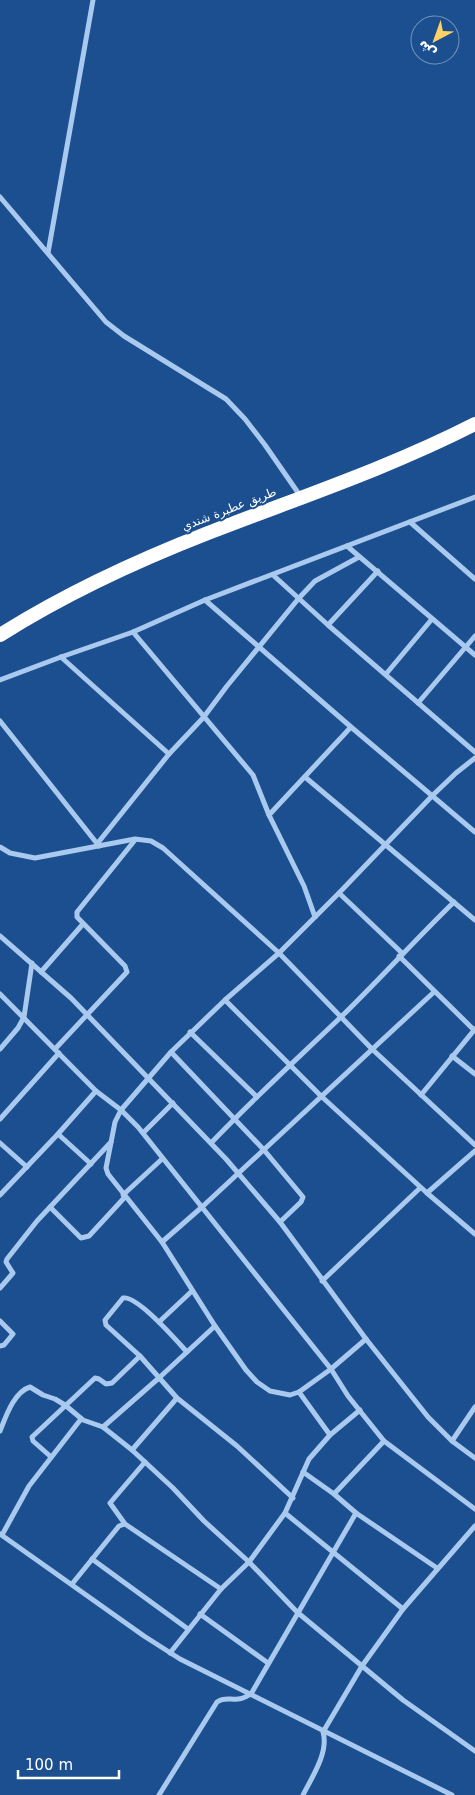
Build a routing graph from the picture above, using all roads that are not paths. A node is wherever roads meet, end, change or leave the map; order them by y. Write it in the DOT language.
graph roads {
  1 [pos="93,0"];
  2 [pos="0,197"];
  3 [pos="48,253"];
  4 [pos="475,424"];
  5 [pos="302,497"];
  6 [pos="475,497"];
  7 [pos="410,522"];
  8 [pos="347,546"];
  9 [pos="359,557"];
  10 [pos="378,571"];
  11 [pos="273,575"];
  12 [pos="475,579"];
  13 [pos="299,598"];
  14 [pos="205,600"];
  15 [pos="432,619"];
  16 [pos="328,625"];
  17 [pos="133,632"];
  18 [pos="0,635"];
  19 [pos="475,636"];
  20 [pos="465,647"];
  21 [pos="259,648"];
  22 [pos="475,656"];
  23 [pos="61,657"];
  24 [pos="386,674"];
  25 [pos="0,680"];
  26 [pos="418,703"];
  27 [pos="203,718"];
  28 [pos="0,721"];
  29 [pos="351,727"];
  30 [pos="475,752"];
  31 [pos="169,754"];
  32 [pos="475,758"];
  33 [pos="305,777"];
  34 [pos="433,795"];
  35 [pos="269,814"];
  36 [pos="475,832"];
  37 [pos="135,839"];
  38 [pos="98,845"];
  39 [pos="386,845"];
  40 [pos="0,847"];
  41 [pos="339,893"];
  42 [pos="454,902"];
  43 [pos="315,917"];
  44 [pos="475,920"];
  45 [pos="83,924"];
  46 [pos="0,936"];
  47 [pos="279,953"];
  48 [pos="400,955"];
  49 [pos="32,963"];
  50 [pos="41,972"];
  51 [pos="434,992"];
  52 [pos="0,994"];
  53 [pos="225,1000"];
  54 [pos="87,1015"];
  55 [pos="342,1016"];
  56 [pos="24,1018"];
  57 [pos="474,1030"];
  58 [pos="190,1032"];
  59 [pos="0,1049"];
  60 [pos="372,1049"];
  61 [pos="57,1050"];
  62 [pos="171,1052"];
  63 [pos="452,1056"];
  64 [pos="290,1066"];
  65 [pos="475,1074"];
  66 [pos="149,1078"];
  67 [pos="96,1090"];
  68 [pos="421,1095"];
  69 [pos="321,1096"];
  70 [pos="257,1097"];
  71 [pos="173,1103"];
  72 [pos="121,1110"];
  73 [pos="0,1119"];
  74 [pos="233,1120"];
  75 [pos="143,1133"];
  76 [pos="58,1134"];
  77 [pos="111,1142"];
  78 [pos="0,1143"];
  79 [pos="211,1143"];
  80 [pos="475,1145"];
  81 [pos="264,1150"];
  82 [pos="475,1151"];
  83 [pos="162,1159"];
  84 [pos="91,1164"];
  85 [pos="27,1167"];
  86 [pos="238,1174"];
  87 [pos="420,1188"];
  88 [pos="427,1194"];
  89 [pos="0,1195"];
  90 [pos="124,1196"];
  91 [pos="50,1207"];
  92 [pos="202,1207"];
  93 [pos="280,1222"];
  94 [pos="475,1234"];
  95 [pos="162,1242"];
  96 [pos="322,1281"];
  97 [pos="0,1288"];
  98 [pos="192,1291"];
  99 [pos="0,1321"];
  100 [pos="159,1322"];
  101 [pos="215,1326"];
  102 [pos="366,1339"];
  103 [pos="0,1346"];
  104 [pos="187,1352"];
  105 [pos="140,1356"];
  106 [pos="330,1369"];
  107 [pos="160,1377"];
  108 [pos="299,1392"];
  109 [pos="177,1398"];
  110 [pos="65,1405"];
  111 [pos="475,1407"];
  112 [pos="360,1410"];
  113 [pos="81,1418"];
  114 [pos="103,1427"];
  115 [pos="0,1431"];
  116 [pos="330,1435"];
  117 [pos="384,1441"];
  118 [pos="452,1442"];
  119 [pos="132,1450"];
  120 [pos="50,1456"];
  121 [pos="475,1458"];
  122 [pos="144,1462"];
  123 [pos="303,1472"];
  124 [pos="334,1494"];
  125 [pos="293,1498"];
  126 [pos="475,1509"];
  127 [pos="285,1512"];
  128 [pos="356,1513"];
  129 [pos="125,1524"];
  130 [pos="475,1526"];
  131 [pos="1,1535"];
  132 [pos="334,1552"];
  133 [pos="92,1559"];
  134 [pos="249,1562"];
  135 [pos="437,1568"];
  136 [pos="72,1584"];
  137 [pos="221,1588"];
  138 [pos="403,1609"];
  139 [pos="298,1612"];
  140 [pos="200,1614"];
  141 [pos="188,1629"];
  142 [pos="170,1652"];
  143 [pos="268,1663"];
  144 [pos="362,1666"];
  145 [pos="251,1694"];
  146 [pos="323,1732"];
  147 [pos="475,1751"];
  148 [pos="159,1795"];
  149 [pos="303,1795"];
  150 [pos="452,1795"];
  1 -- 3 [label="street"];
  2 -- 3 [label="street"];
  3 -- 5 [label="street"];
  4 -- 5 [label="highway, طريق عطبرة شندي"];
  5 -- 18 [label="highway, طريق عطبرة شندي"];
  6 -- 7 [label="street"];
  7 -- 8 [label="street"];
  7 -- 12 [label="street"];
  8 -- 9 [label="street"];
  8 -- 11 [label="street"];
  9 -- 10 [label="street"];
  9 -- 13 [label="street"];
  10 -- 15 [label="street"];
  10 -- 16 [label="street"];
  11 -- 13 [label="street"];
  11 -- 14 [label="street"];
  13 -- 16 [label="street"];
  13 -- 21 [label="street"];
  14 -- 17 [label="street"];
  14 -- 21 [label="street"];
  15 -- 20 [label="street"];
  15 -- 24 [label="street"];
  16 -- 24 [label="street"];
  17 -- 23 [label="street"];
  17 -- 27 [label="street"];
  19 -- 20 [label="street"];
  20 -- 22 [label="street"];
  20 -- 26 [label="street"];
  21 -- 27 [label="street"];
  21 -- 29 [label="street"];
  23 -- 25 [label="street"];
  23 -- 31 [label="street"];
  24 -- 26 [label="street"];
  26 -- 30 [label="street"];
  27 -- 31 [label="street"];
  27 -- 35 [label="street"];
  28 -- 38 [label="street"];
  29 -- 33 [label="street"];
  29 -- 34 [label="street"];
  31 -- 38 [label="street"];
  32 -- 34 [label="street"];
  33 -- 35 [label="street"];
  33 -- 39 [label="street"];
  34 -- 36 [label="street"];
  34 -- 39 [label="street"];
  35 -- 43 [label="street"];
  37 -- 38 [label="street"];
  37 -- 45 [label="street"];
  37 -- 47 [label="street"];
  38 -- 40 [label="street"];
  39 -- 41 [label="street"];
  39 -- 42 [label="street"];
  41 -- 43 [label="street"];
  41 -- 48 [label="street"];
  42 -- 44 [label="street"];
  42 -- 48 [label="street"];
  43 -- 47 [label="street"];
  45 -- 50 [label="street"];
  45 -- 54 [label="street"];
  46 -- 49 [label="street"];
  47 -- 53 [label="street"];
  47 -- 55 [label="street"];
  48 -- 51 [label="street"];
  48 -- 55 [label="street"];
  49 -- 50 [label="street"];
  49 -- 56 [label="street"];
  50 -- 54 [label="street"];
  51 -- 57 [label="street"];
  51 -- 60 [label="street"];
  52 -- 56 [label="street"];
  53 -- 58 [label="street"];
  53 -- 64 [label="street"];
  54 -- 61 [label="street"];
  54 -- 66 [label="street"];
  55 -- 60 [label="street"];
  55 -- 64 [label="street"];
  56 -- 59 [label="street"];
  56 -- 61 [label="street"];
  57 -- 63 [label="street"];
  58 -- 62 [label="street"];
  58 -- 70 [label="street"];
  60 -- 68 [label="street"];
  60 -- 69 [label="street"];
  61 -- 67 [label="street"];
  61 -- 73 [label="street"];
  62 -- 66 [label="street"];
  62 -- 74 [label="street"];
  63 -- 65 [label="street"];
  63 -- 68 [label="street"];
  64 -- 69 [label="street"];
  64 -- 70 [label="street"];
  66 -- 71 [label="street"];
  66 -- 72 [label="street"];
  67 -- 72 [label="street"];
  67 -- 76 [label="street"];
  68 -- 80 [label="street"];
  69 -- 81 [label="street"];
  69 -- 87 [label="street"];
  70 -- 74 [label="street"];
  71 -- 75 [label="street"];
  71 -- 79 [label="street"];
  72 -- 75 [label="street"];
  72 -- 77 [label="street"];
  74 -- 79 [label="street"];
  74 -- 81 [label="street"];
  75 -- 83 [label="street"];
  76 -- 84 [label="street"];
  76 -- 85 [label="street"];
  77 -- 84 [label="street"];
  77 -- 90 [label="street"];
  78 -- 85 [label="street"];
  79 -- 86 [label="street"];
  81 -- 86 [label="street"];
  81 -- 93 [label="street"];
  82 -- 88 [label="street"];
  83 -- 90 [label="street"];
  83 -- 92 [label="street"];
  84 -- 91 [label="street"];
  85 -- 89 [label="street"];
  86 -- 92 [label="street"];
  86 -- 93 [label="street"];
  87 -- 88 [label="street"];
  87 -- 96 [label="street"];
  88 -- 94 [label="street"];
  90 -- 91 [label="street"];
  90 -- 95 [label="street"];
  91 -- 97 [label="street"];
  92 -- 95 [label="street"];
  92 -- 106 [label="street"];
  93 -- 96 [label="street"];
  95 -- 98 [label="street"];
  96 -- 102 [label="street"];
  98 -- 100 [label="street"];
  98 -- 101 [label="street"];
  99 -- 103 [label="street"];
  100 -- 104 [label="street"];
  100 -- 105 [label="street"];
  101 -- 104 [label="street"];
  101 -- 108 [label="street"];
  102 -- 106 [label="street"];
  102 -- 118 [label="street"];
  104 -- 107 [label="street"];
  105 -- 107 [label="street"];
  105 -- 110 [label="street"];
  106 -- 108 [label="street"];
  106 -- 112 [label="street"];
  107 -- 109 [label="street"];
  107 -- 114 [label="street"];
  108 -- 116 [label="street"];
  109 -- 119 [label="street"];
  109 -- 125 [label="street"];
  110 -- 113 [label="street"];
  110 -- 115 [label="street"];
  110 -- 120 [label="street"];
  111 -- 118 [label="street"];
  112 -- 116 [label="street"];
  112 -- 117 [label="street"];
  113 -- 114 [label="street"];
  113 -- 120 [label="street"];
  114 -- 119 [label="street"];
  116 -- 123 [label="street"];
  117 -- 124 [label="street"];
  117 -- 126 [label="street"];
  118 -- 121 [label="street"];
  119 -- 122 [label="street"];
  120 -- 131 [label="street"];
  122 -- 129 [label="street"];
  122 -- 134 [label="street"];
  123 -- 124 [label="street"];
  123 -- 125 [label="street"];
  124 -- 128 [label="street"];
  125 -- 127 [label="street"];
  127 -- 132 [label="street"];
  127 -- 134 [label="street"];
  128 -- 132 [label="street"];
  128 -- 135 [label="street"];
  129 -- 133 [label="street"];
  129 -- 137 [label="street"];
  130 -- 135 [label="street"];
  131 -- 136 [label="street"];
  132 -- 138 [label="street"];
  132 -- 139 [label="street"];
  133 -- 136 [label="street"];
  133 -- 141 [label="street"];
  134 -- 137 [label="street"];
  134 -- 139 [label="street"];
  135 -- 138 [label="street"];
  136 -- 142 [label="street"];
  137 -- 140 [label="street"];
  138 -- 144 [label="street"];
  139 -- 143 [label="street"];
  139 -- 144 [label="street"];
  140 -- 141 [label="street"];
  140 -- 143 [label="street"];
  141 -- 142 [label="street"];
  142 -- 145 [label="street"];
  143 -- 145 [label="street"];
  144 -- 146 [label="street"];
  144 -- 147 [label="street"];
  145 -- 146 [label="street"];
  145 -- 148 [label="street"];
  146 -- 149 [label="street"];
  146 -- 150 [label="street"];
}
